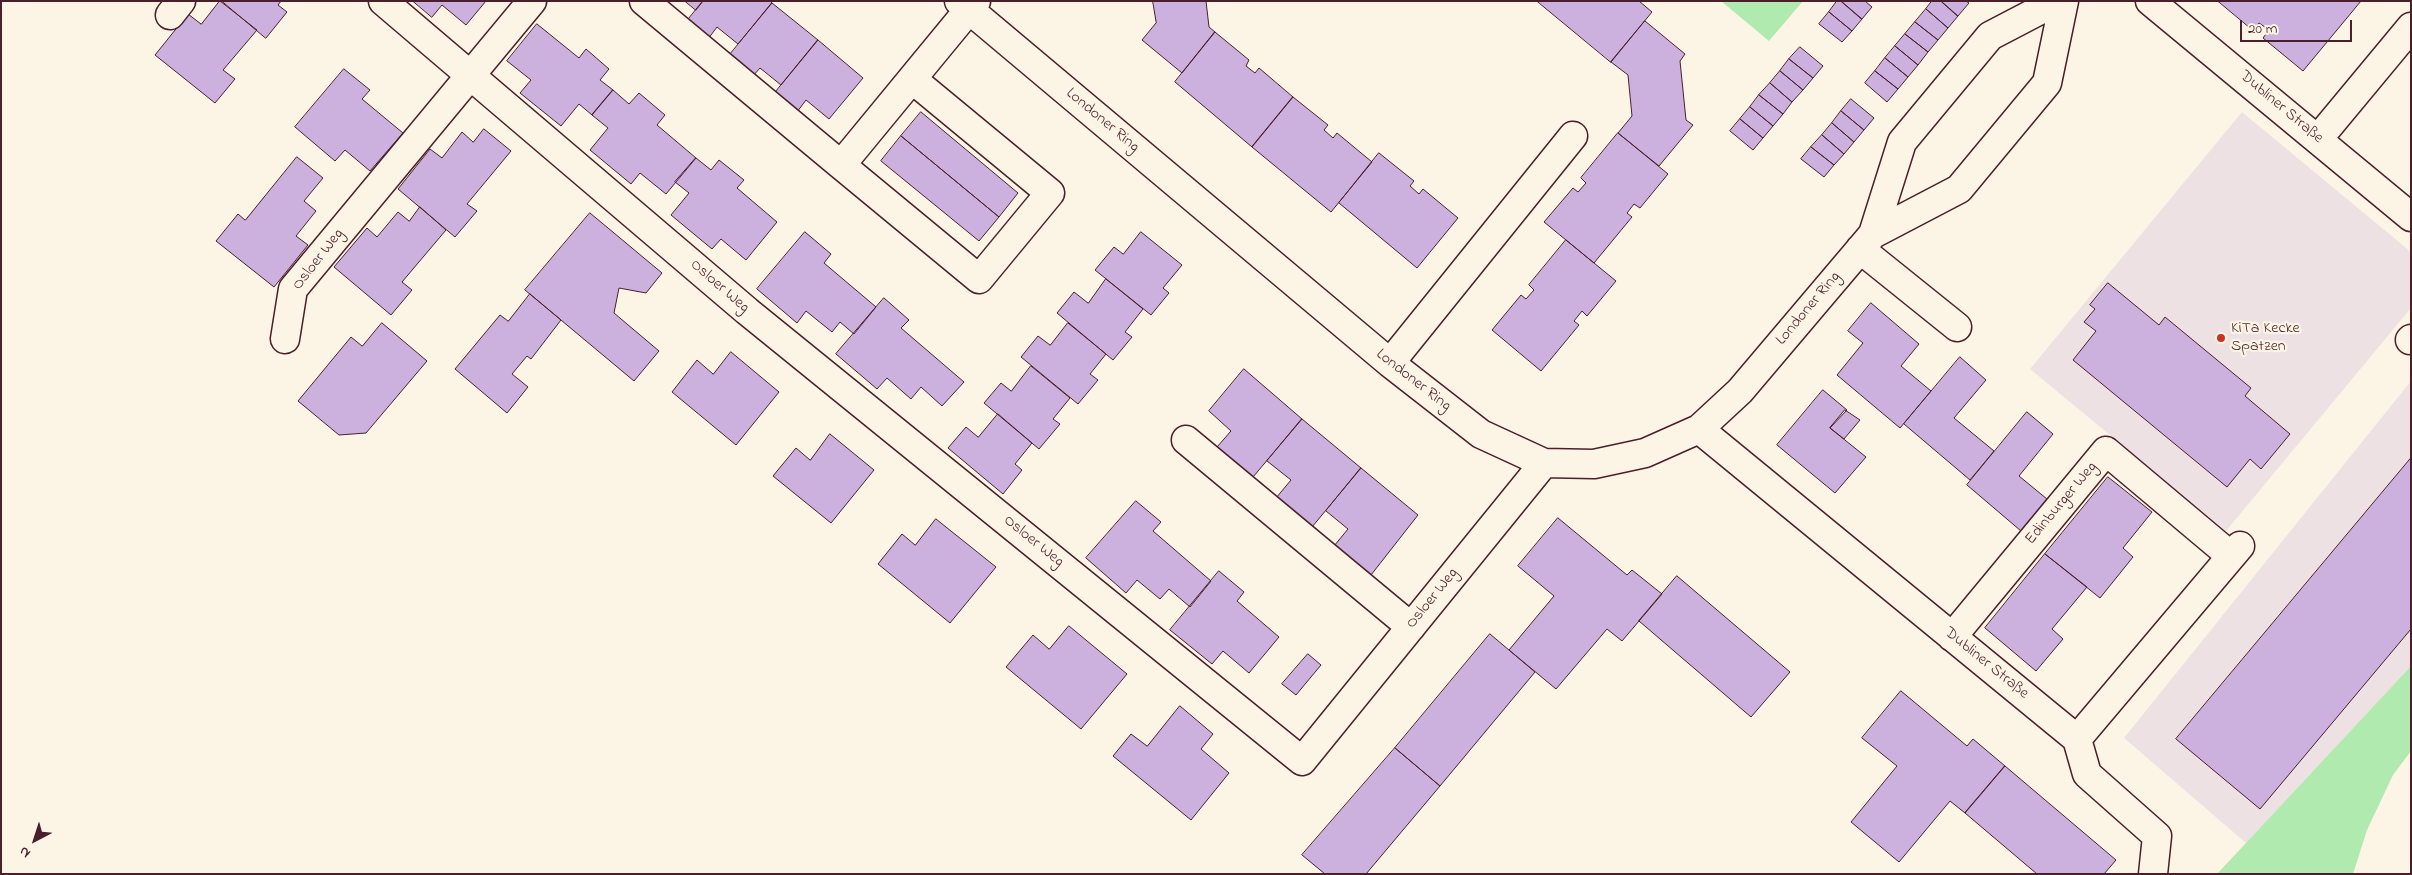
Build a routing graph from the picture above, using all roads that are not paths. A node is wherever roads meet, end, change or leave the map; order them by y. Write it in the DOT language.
graph roads {
  1 [pos="383,1"];
  2 [pos="532,1"];
  3 [pos="644,1"];
  4 [pos="2058,1"];
  5 [pos="2064,1"];
  6 [pos="2150,1"];
  7 [pos="968,4"];
  8 [pos="2411,28"];
  9 [pos="472,75"];
  10 [pos="912,79"];
  11 [pos="1573,136"];
  12 [pos="2318,139"];
  13 [pos="841,164"];
  14 [pos="2411,217"];
  15 [pos="1867,242"];
  16 [pos="1956,327"];
  17 [pos="285,339"];
  18 [pos="1390,363"];
  19 [pos="1699,429"];
  20 [pos="1186,440"];
  21 [pos="1544,463"];
  22 [pos="1411,627"];
  23 [pos="1952,637"];
  24 [pos="2077,739"];
  25 [pos="2153,874"];
  1 -- 9 [label="street, Osloer Weg"];
  2 -- 9 [label="street"];
  3 -- 13 [label="street"];
  4 -- 15 [label="street, Londoner Ring"];
  5 -- 15 [label="street, Londoner Ring"];
  6 -- 12 [label="street, Dubliner Straße"];
  7 -- 10 [label="street"];
  7 -- 18 [label="street, Londoner Ring"];
  8 -- 12 [label="street"];
  9 -- 17 [label="street, Osloer Weg"];
  9 -- 22 [label="street, Osloer Weg"];
  10 -- 13 [label="street"];
  10 -- 13 [label="street"];
  11 -- 18 [label="street"];
  12 -- 14 [label="street, Dubliner Straße"];
  15 -- 16 [label="street"];
  15 -- 19 [label="street, Londoner Ring"];
  18 -- 21 [label="street, Londoner Ring"];
  19 -- 21 [label="street, Londoner Ring"];
  19 -- 23 [label="street, Dubliner Straße"];
  20 -- 22 [label="street"];
  21 -- 22 [label="street, Osloer Weg"];
  23 -- 24 [label="street, Dubliner Straße"];
  23 -- 24 [label="street, Edinburger Weg"];
  24 -- 25 [label="street"];
}
